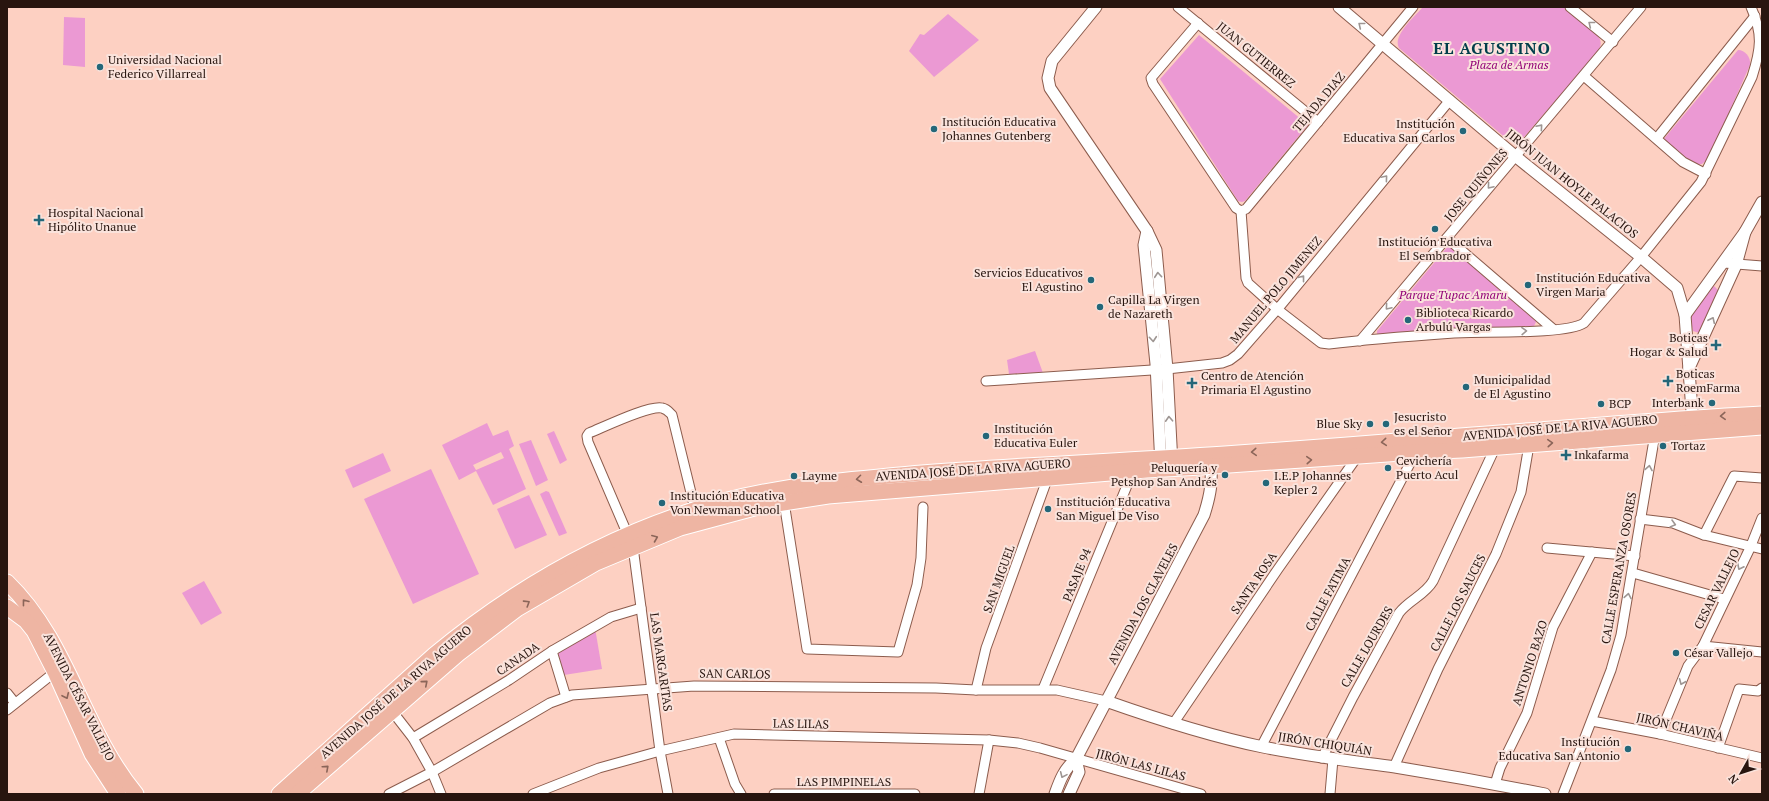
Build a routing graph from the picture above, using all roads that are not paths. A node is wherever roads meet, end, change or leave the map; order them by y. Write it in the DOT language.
graph roads {
  1 [pos="1096,7"];
  2 [pos="1178,7"];
  3 [pos="1339,7"];
  4 [pos="1413,7"];
  5 [pos="1570,7"];
  6 [pos="1641,7"];
  7 [pos="1751,7"];
  8 [pos="1755,16"];
  9 [pos="1198,23"];
  10 [pos="1612,42"];
  11 [pos="1383,43"];
  12 [pos="1584,76"];
  13 [pos="1450,100"];
  14 [pos="1318,122"];
  15 [pos="1657,138"];
  16 [pos="1515,156"];
  17 [pos="1706,174"];
  18 [pos="1762,202"];
  19 [pos="1241,211"];
  20 [pos="1745,232"];
  21 [pos="1447,238"];
  22 [pos="1641,257"];
  23 [pos="1724,263"];
  24 [pos="1736,265"];
  25 [pos="1762,266"];
  26 [pos="1709,282"];
  27 [pos="1724,292"];
  28 [pos="1278,309"];
  29 [pos="1685,315"];
  30 [pos="1553,330"];
  31 [pos="1360,341"];
  32 [pos="1689,368"];
  33 [pos="1161,370"];
  34 [pos="986,381"];
  35 [pos="1762,414"];
  36 [pos="1693,425"];
  37 [pos="1762,427"];
  38 [pos="1655,434"];
  39 [pos="1529,445"];
  40 [pos="1495,448"];
  41 [pos="1416,452"];
  42 [pos="1356,457"];
  43 [pos="1211,461"];
  44 [pos="1166,463"];
  45 [pos="1094,468"];
  46 [pos="1133,471"];
  47 [pos="1048,477"];
  48 [pos="1762,478"];
  49 [pos="784,502"];
  50 [pos="923,507"];
  51 [pos="695,509"];
  52 [pos="1762,518"];
  53 [pos="1640,519"];
  54 [pos="1704,536"];
  55 [pos="630,541"];
  56 [pos="1547,548"];
  57 [pos="1750,548"];
  58 [pos="1762,549"];
  59 [pos="1592,552"];
  60 [pos="1635,556"];
  61 [pos="1632,573"];
  62 [pos="7,582"];
  63 [pos="1724,599"];
  64 [pos="7,607"];
  65 [pos="641,608"];
  66 [pos="501,612"];
  67 [pos="1703,646"];
  68 [pos="552,651"];
  69 [pos="1762,652"];
  70 [pos="55,672"];
  71 [pos="652,688"];
  72 [pos="1762,688"];
  73 [pos="1043,689"];
  74 [pos="976,690"];
  75 [pos="7,693"];
  76 [pos="566,697"];
  77 [pos="1106,701"];
  78 [pos="15,703"];
  79 [pos="7,710"];
  80 [pos="392,712"];
  81 [pos="1592,721"];
  82 [pos="1173,724"];
  83 [pos="1660,734"];
  84 [pos="413,738"];
  85 [pos="720,738"];
  86 [pos="989,740"];
  87 [pos="1261,746"];
  88 [pos="1718,748"];
  89 [pos="660,752"];
  90 [pos="1762,758"];
  91 [pos="1076,759"];
  92 [pos="1328,759"];
  93 [pos="1394,767"];
  94 [pos="432,772"];
  95 [pos="1495,784"];
  96 [pos="118,794"];
  97 [pos="136,794"];
  98 [pos="280,794"];
  99 [pos="297,794"];
  100 [pos="389,794"];
  101 [pos="441,794"];
  102 [pos="533,794"];
  103 [pos="668,794"];
  104 [pos="741,794"];
  105 [pos="774,794"];
  106 [pos="812,794"];
  107 [pos="915,794"];
  108 [pos="979,794"];
  109 [pos="1055,794"];
  110 [pos="1069,794"];
  111 [pos="1201,794"];
  112 [pos="1330,794"];
  113 [pos="1545,794"];
  114 [pos="1563,794"];
  1 -- 33 [label="street"];
  2 -- 9 [label="street, JUAN GUTIERREZ"];
  11 -- 3 [label="street, JIRÓN JUAN HOYLE PALACIOS, one-way"];
  4 -- 11 [label="street, TEJADA DIAZ"];
  10 -- 5 [label="street, one-way"];
  6 -- 10 [label="street, JOSE QUIÑONES"];
  7 -- 8 [label="street"];
  8 -- 15 [label="street"];
  8 -- 17 [label="street"];
  9 -- 14 [label="street, JUAN GUTIERREZ"];
  9 -- 19 [label="street"];
  10 -- 12 [label="street, JOSE QUIÑONES"];
  11 -- 13 [label="street, JIRÓN JUAN HOYLE PALACIOS"];
  11 -- 14 [label="street, TEJADA DIAZ"];
  12 -- 15 [label="street"];
  16 -- 12 [label="street, JOSE QUIÑONES, one-way"];
  13 -- 16 [label="street, JIRÓN JUAN HOYLE PALACIOS"];
  28 -- 13 [label="street, MANUEL POLO JIMENEZ, one-way"];
  14 -- 19 [label="street, TEJADA DIAZ"];
  15 -- 17 [label="street"];
  16 -- 21 [label="street, JOSE QUIÑONES, one-way"];
  16 -- 22 [label="street, JIRÓN JUAN HOYLE PALACIOS"];
  17 -- 22 [label="street"];
  18 -- 20 [label="street"];
  19 -- 28 [label="street"];
  20 -- 23 [label="street"];
  20 -- 24 [label="street"];
  21 -- 30 [label="street"];
  21 -- 31 [label="street, JOSE QUIÑONES, one-way"];
  22 -- 29 [label="street, JIRÓN JUAN HOYLE PALACIOS"];
  22 -- 30 [label="street"];
  23 -- 24 [label="street"];
  23 -- 26 [label="street"];
  24 -- 25 [label="street"];
  24 -- 27 [label="street"];
  26 -- 27 [label="street"];
  26 -- 29 [label="street"];
  32 -- 27 [label="street, one-way"];
  28 -- 31 [label="street"];
  28 -- 33 [label="street, MANUEL POLO JIMENEZ"];
  29 -- 32 [label="street, JIRÓN JUAN HOYLE PALACIOS"];
  31 -- 30 [label="street, one-way"];
  32 -- 36 [label="street, JIRÓN JUAN HOYLE PALACIOS"];
  33 -- 34 [label="street, MANUEL POLO JIMENEZ"];
  33 -- 44 [label="street"];
  35 -- 36 [label="main road, AVENIDA JOSÉ DE LA RIVA AGUERO, one-way"];
  36 -- 37 [label="main road, AVENIDA JOSÉ DE LA RIVA AGUERO"];
  36 -- 38 [label="main road, AVENIDA JOSÉ DE LA RIVA AGUERO"];
  36 -- 43 [label="main road, AVENIDA JOSÉ DE LA RIVA AGUERO, one-way"];
  39 -- 38 [label="main road, AVENIDA JOSÉ DE LA RIVA AGUERO, one-way"];
  53 -- 38 [label="street, CALLE ESPERANZA OSORES, one-way"];
  39 -- 40 [label="main road, AVENIDA JOSÉ DE LA RIVA AGUERO"];
  39 -- 93 [label="street, CALLE LOS SAUCES"];
  40 -- 41 [label="main road, AVENIDA JOSÉ DE LA RIVA AGUERO"];
  40 -- 92 [label="street, CALLE LOURDES"];
  41 -- 42 [label="main road, AVENIDA JOSÉ DE LA RIVA AGUERO"];
  41 -- 87 [label="street, CALLE FATIMA"];
  43 -- 42 [label="main road, AVENIDA JOSÉ DE LA RIVA AGUERO, one-way"];
  42 -- 82 [label="street, SANTA ROSA"];
  43 -- 44 [label="main road, AVENIDA JOSÉ DE LA RIVA AGUERO"];
  43 -- 77 [label="street, AVENIDA LOS CLAVELES"];
  44 -- 45 [label="main road, AVENIDA JOSÉ DE LA RIVA AGUERO"];
  44 -- 46 [label="main road, AVENIDA JOSÉ DE LA RIVA AGUERO"];
  45 -- 46 [label="main road, AVENIDA JOSÉ DE LA RIVA AGUERO"];
  45 -- 47 [label="main road, AVENIDA JOSÉ DE LA RIVA AGUERO"];
  45 -- 51 [label="main road, AVENIDA JOSÉ DE LA RIVA AGUERO, one-way"];
  46 -- 73 [label="street, PASAJE 94"];
  47 -- 49 [label="main road, AVENIDA JOSÉ DE LA RIVA AGUERO"];
  47 -- 74 [label="street, SAN MIGUEL"];
  48 -- 54 [label="street"];
  49 -- 50 [label="street"];
  55 -- 49 [label="main road, AVENIDA JOSÉ DE LA RIVA AGUERO, one-way"];
  51 -- 55 [label="main road, AVENIDA JOSÉ DE LA RIVA AGUERO"];
  51 -- 55 [label="street, LAS MARGARITAS"];
  52 -- 57 [label="street, CESAR VALLEJO"];
  53 -- 54 [label="street, one-way"];
  53 -- 60 [label="street, CALLE ESPERANZA OSORES"];
  54 -- 57 [label="street"];
  55 -- 65 [label="street, LAS MARGARITAS"];
  55 -- 66 [label="main road, AVENIDA JOSÉ DE LA RIVA AGUERO"];
  56 -- 59 [label="street"];
  57 -- 58 [label="street"];
  57 -- 63 [label="street, CESAR VALLEJO, one-way"];
  59 -- 60 [label="street"];
  59 -- 95 [label="street, ANTONIO BAZO"];
  60 -- 61 [label="street, CALLE ESPERANZA OSORES"];
  61 -- 63 [label="street"];
  81 -- 61 [label="street, CALLE ESPERANZA OSORES, one-way"];
  97 -- 62 [label="main road, AVENIDA CÉSAR VALLEJO, one-way"];
  63 -- 67 [label="street, CESAR VALLEJO"];
  64 -- 70 [label="main road, AVENIDA CÉSAR VALLEJO"];
  65 -- 68 [label="street, CANADA"];
  65 -- 71 [label="street, LAS MARGARITAS"];
  80 -- 66 [label="main road, AVENIDA JOSÉ DE LA RIVA AGUERO, one-way"];
  66 -- 98 [label="main road, AVENIDA JOSÉ DE LA RIVA AGUERO"];
  67 -- 69 [label="street"];
  67 -- 83 [label="street, CESAR VALLEJO, one-way"];
  68 -- 76 [label="street"];
  68 -- 84 [label="street, CANADA"];
  70 -- 78 [label="street"];
  70 -- 96 [label="main road, AVENIDA CÉSAR VALLEJO, one-way"];
  71 -- 74 [label="street, SAN CARLOS"];
  71 -- 76 [label="street, SAN CARLOS"];
  71 -- 89 [label="street, LAS MARGARITAS"];
  72 -- 88 [label="street"];
  73 -- 74 [label="street, SAN CARLOS"];
  73 -- 77 [label="street, SAN CARLOS"];
  75 -- 78 [label="street"];
  76 -- 94 [label="street, SAN CARLOS"];
  77 -- 82 [label="street, JIRÓN CHIQUIÁN"];
  77 -- 91 [label="street, AVENIDA LOS CLAVELES"];
  78 -- 79 [label="street"];
  80 -- 84 [label="street"];
  99 -- 80 [label="main road, AVENIDA JOSÉ DE LA RIVA AGUERO, one-way"];
  81 -- 83 [label="street, JIRÓN CHAVIÑA"];
  81 -- 114 [label="street, CALLE ESPERANZA OSORES"];
  82 -- 87 [label="street, JIRÓN CHIQUIÁN"];
  83 -- 88 [label="street, JIRÓN CHAVIÑA"];
  84 -- 94 [label="street"];
  85 -- 86 [label="street, LAS LILAS"];
  85 -- 89 [label="street, LAS LILAS"];
  85 -- 104 [label="street"];
  86 -- 91 [label="street, LAS LILAS"];
  86 -- 108 [label="street"];
  87 -- 92 [label="street, JIRÓN CHIQUIÁN"];
  88 -- 90 [label="street, JIRÓN CHAVIÑA"];
  89 -- 102 [label="street, LAS LILAS"];
  89 -- 103 [label="street, LAS MARGARITAS"];
  91 -- 109 [label="street, AVENIDA LOS CLAVELES, one-way"];
  91 -- 110 [label="street, AVENIDA LOS CLAVELES"];
  91 -- 111 [label="street, JIRÓN LAS LILAS"];
  92 -- 93 [label="street, JIRÓN CHIQUIÁN"];
  92 -- 112 [label="street, CALLE LOURDES"];
  93 -- 95 [label="street, JIRÓN CHIQUIÁN"];
  94 -- 100 [label="street, SAN CARLOS"];
  94 -- 101 [label="street"];
  95 -- 113 [label="street, JIRÓN CHIQUIÁN"];
  105 -- 106 [label="street, LAS PIMPINELAS"];
  106 -- 107 [label="street, LAS PIMPINELAS"];
}
